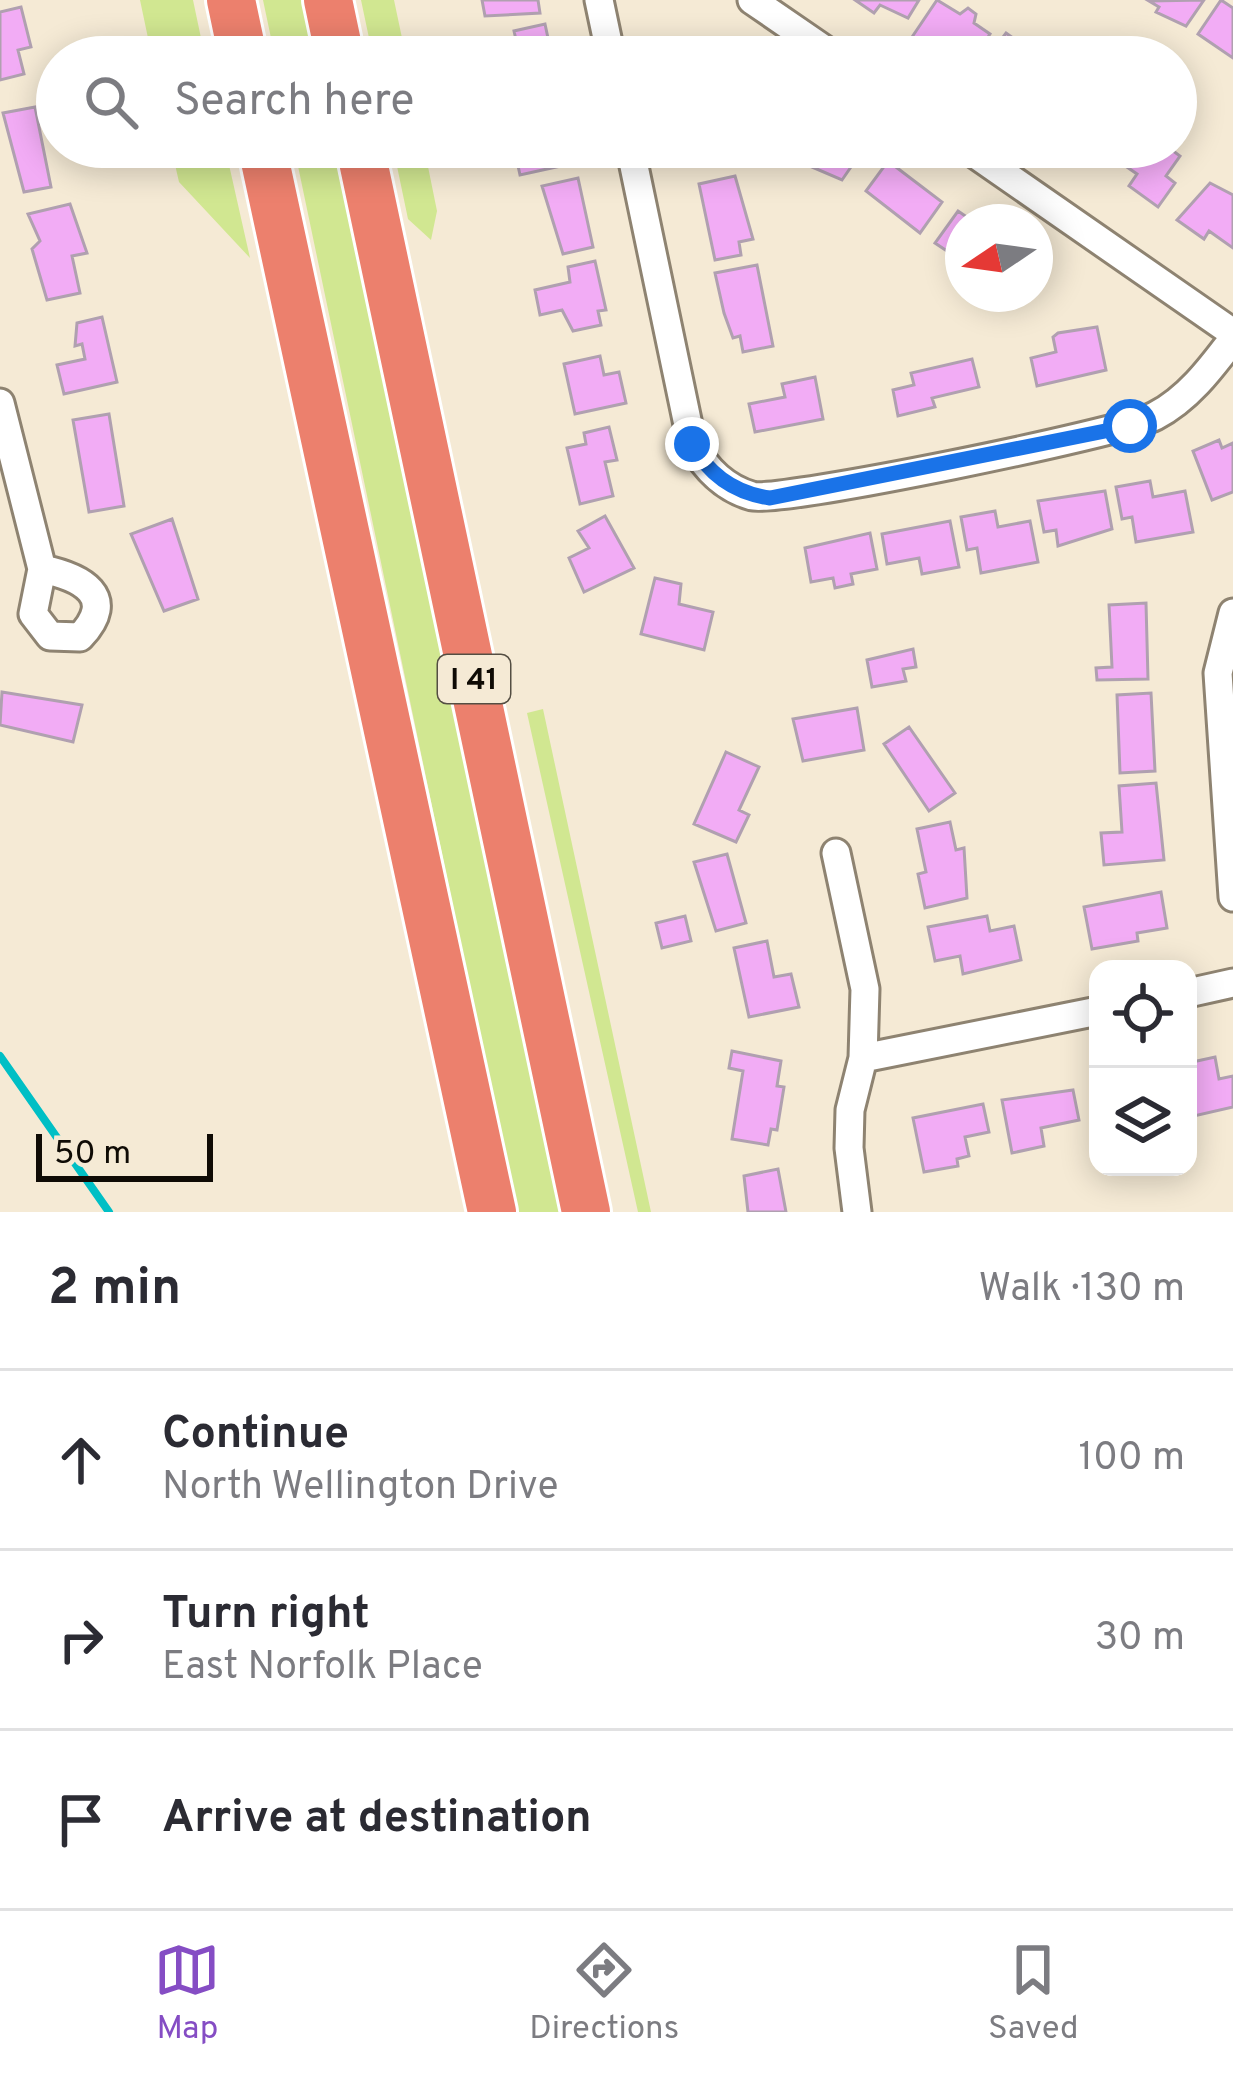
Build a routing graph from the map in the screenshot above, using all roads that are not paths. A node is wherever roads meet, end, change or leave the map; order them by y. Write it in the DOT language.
graph roads {
  1 [pos="231,0"];
  2 [pos="328,0"];
  3 [pos="599,0"];
  4 [pos="752,0"];
  5 [pos="239,36"];
  6 [pos="336,36"];
  7 [pos="607,36"];
  8 [pos="804,36"];
  9 [pos="267,168"];
  10 [pos="364,168"];
  11 [pos="634,168"];
  12 [pos="995,168"];
  13 [pos="1233,336"];
  14 [pos="0,403"];
  15 [pos="42,569"];
  16 [pos="1233,614"];
  17 [pos="836,853"];
  18 [pos="1233,897"];
  19 [pos="1233,983"];
  20 [pos="1197,991"];
  21 [pos="1089,1013"];
  22 [pos="863,1058"];
  23 [pos="493,1212"];
  24 [pos="586,1212"];
  25 [pos="857,1212"];
  1 -- 5 [label="highway"];
  2 -- 6 [label="highway"];
  3 -- 7 [label="street"];
  4 -- 8 [label="street"];
  9 -- 23 [label="highway"];
  10 -- 24 [label="highway, I 41"];
  11 -- 13 [label="street"];
  12 -- 13 [label="street"];
  14 -- 15 [label="street"];
  16 -- 18 [label="street"];
  17 -- 22 [label="street"];
  19 -- 20 [label="street"];
  21 -- 22 [label="street"];
  22 -- 25 [label="street"];
}
